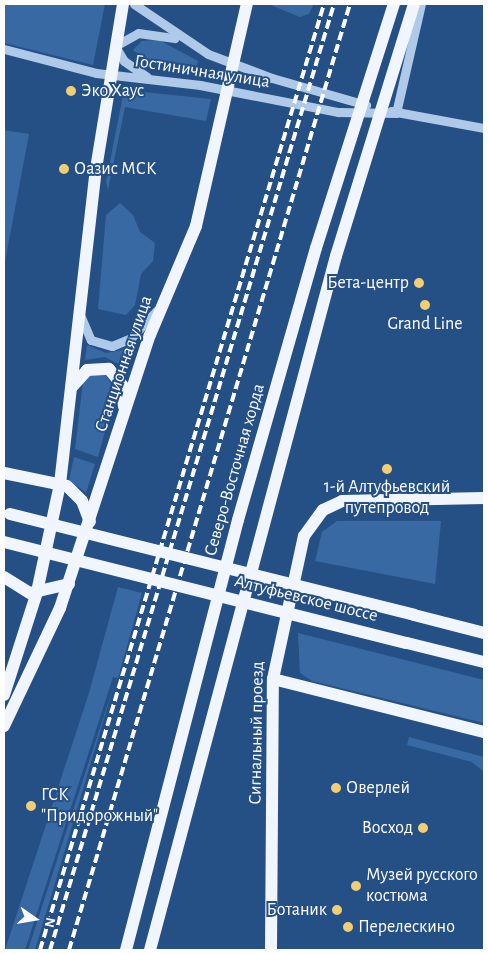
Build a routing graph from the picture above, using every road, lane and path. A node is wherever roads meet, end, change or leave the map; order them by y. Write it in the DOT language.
graph roads {
  1 [pos="123,4"];
  2 [pos="134,4"];
  3 [pos="247,4"];
  4 [pos="394,4"];
  5 [pos="414,4"];
  6 [pos="421,4"];
  7 [pos="183,40"];
  8 [pos="115,46"];
  9 [pos="4,50"];
  10 [pos="234,64"];
  11 [pos="110,75"];
  12 [pos="151,79"];
  13 [pos="228,91"];
  14 [pos="396,113"];
  15 [pos="484,128"];
  16 [pos="79,300"];
  17 [pos="161,306"];
  18 [pos="70,389"];
  19 [pos="123,418"];
  20 [pos="4,473"];
  21 [pos="60,484"];
  22 [pos="484,498"];
  23 [pos="7,514"];
  24 [pos="90,522"];
  25 [pos="4,542"];
  26 [pos="4,577"];
  27 [pos="69,584"];
  28 [pos="37,592"];
  29 [pos="484,633"];
  30 [pos="484,662"];
  31 [pos="273,680"];
  32 [pos="4,695"];
  33 [pos="4,726"];
  34 [pos="484,732"];
  35 [pos="126,950"];
  36 [pos="150,950"];
  37 [pos="271,950"];
  1 -- 8 [label="main road"];
  2 -- 7 [label="street, Гостиничная улица"];
  3 -- 10 [label="main road, Станционная улица"];
  4 -- 35 [label="main road, Северо-Восточная хорда, bridge"];
  5 -- 36 [label="main road, bridge"];
  6 -- 14 [label="street"];
  7 -- 8 [label="street"];
  7 -- 10 [label="street, Гостиничная улица"];
  8 -- 11 [label="main road"];
  8 -- 12 [label="street"];
  9 -- 11 [label="street, Гостиничная улица"];
  10 -- 13 [label="main road, Станционная улица"];
  10 -- 14 [label="street, Гостиничная улица"];
  11 -- 12 [label="street, Гостиничная улица"];
  11 -- 16 [label="main road"];
  12 -- 13 [label="street, Гостиничная улица"];
  13 -- 14 [label="street, Гостиничная улица"];
  13 -- 17 [label="main road, Станционная улица"];
  14 -- 15 [label="street, Гостиничная улица"];
  16 -- 17 [label="street"];
  16 -- 18 [label="main road"];
  17 -- 19 [label="main road, Станционная улица"];
  18 -- 19 [label="main road"];
  18 -- 21 [label="main road"];
  19 -- 24 [label="main road, Станционная улица"];
  20 -- 21 [label="main road"];
  21 -- 24 [label="main road"];
  21 -- 28 [label="main road"];
  22 -- 31 [label="main road, Сигнальный проезд"];
  23 -- 29 [label="main road, Алтуфьевское шоссе, bridge"];
  24 -- 27 [label="main road, Станционная улица"];
  25 -- 30 [label="main road, Алтуфьевское шоссе, bridge"];
  26 -- 28 [label="main road"];
  27 -- 28 [label="main road"];
  27 -- 33 [label="main road, Станционная улица"];
  28 -- 32 [label="main road"];
  31 -- 34 [label="main road"];
  31 -- 37 [label="main road, Сигнальный проезд"];
}
